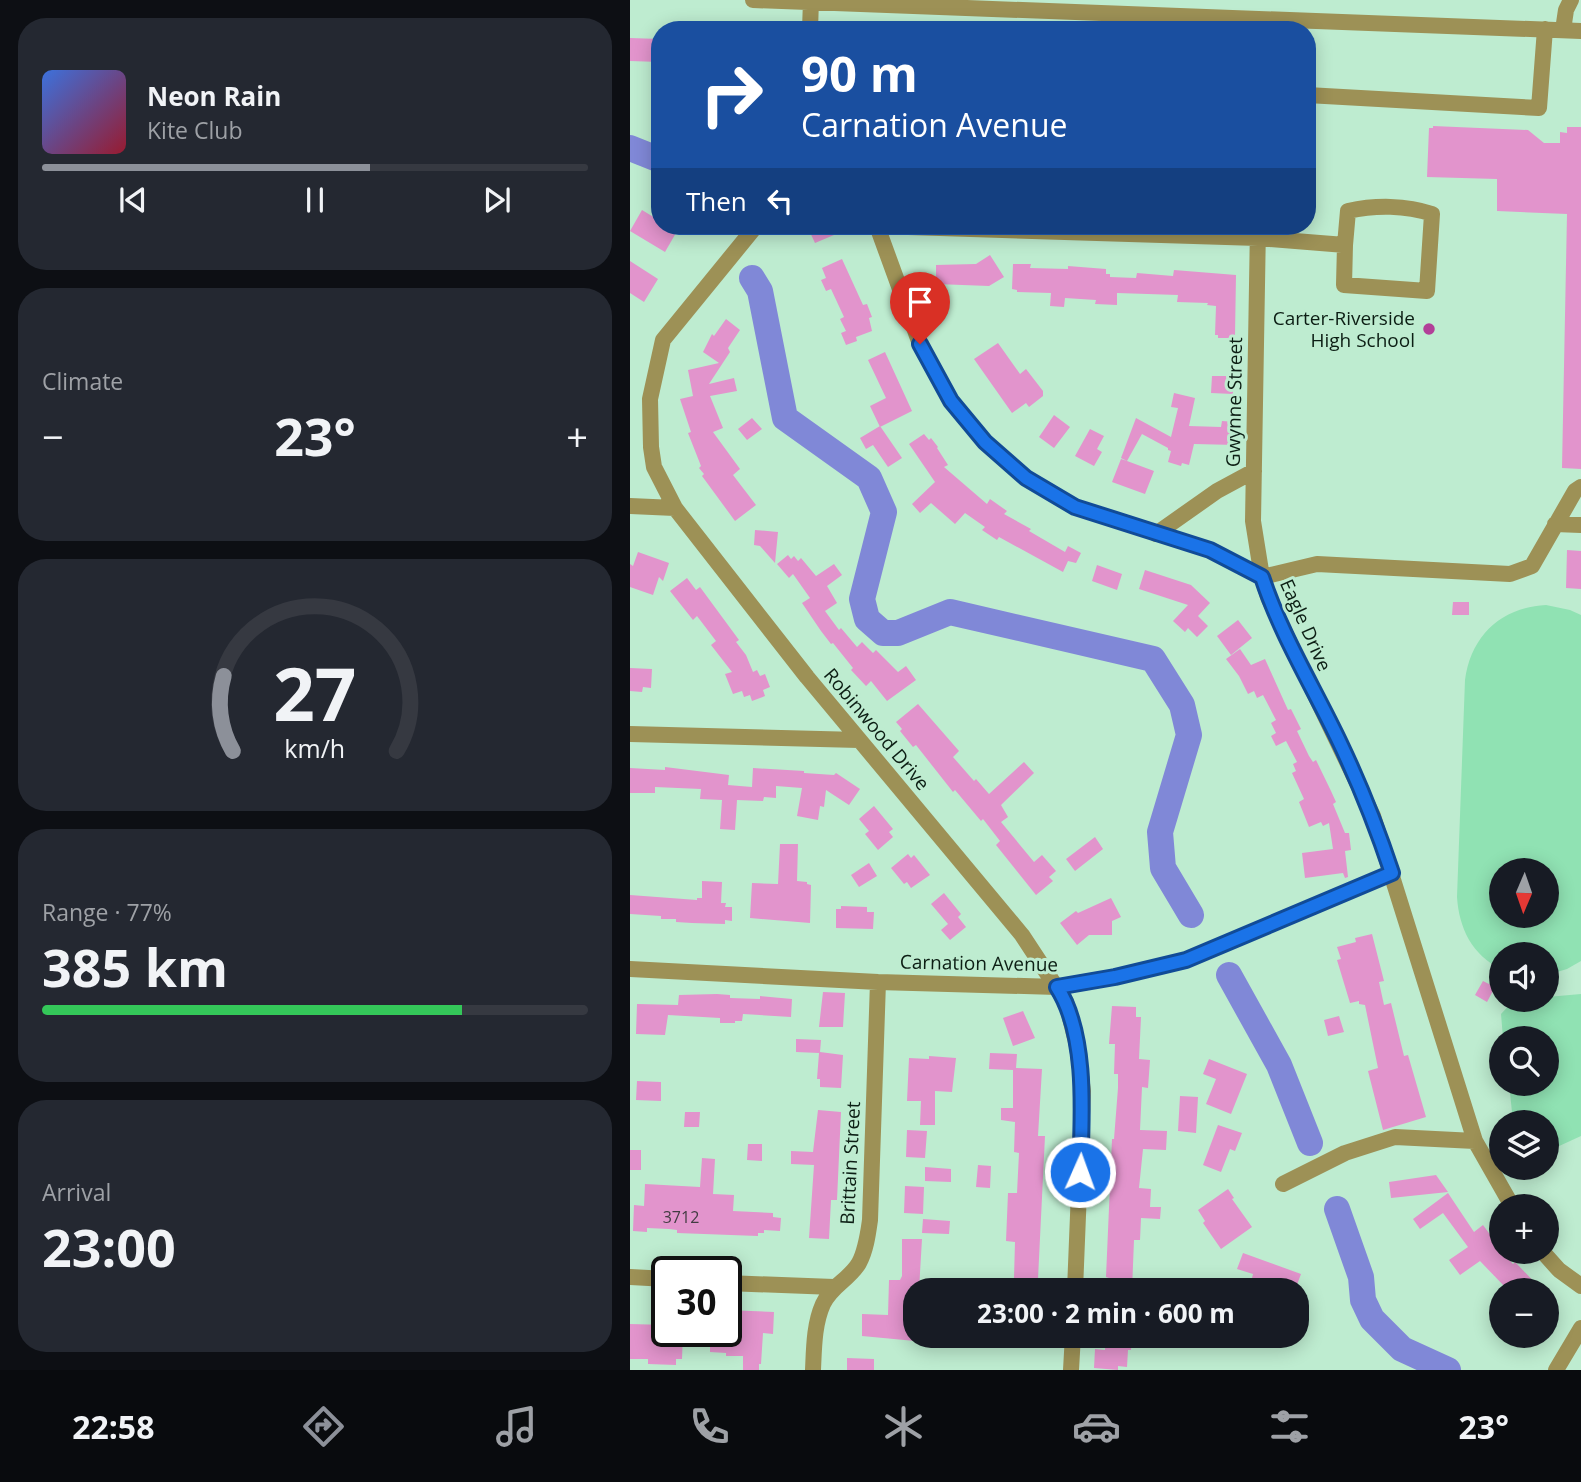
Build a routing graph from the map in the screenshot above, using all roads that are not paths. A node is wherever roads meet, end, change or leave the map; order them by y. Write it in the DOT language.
graph roads {
  1 [pos="753,0"];
  2 [pos="1571,0"];
  3 [pos="811,1"];
  4 [pos="810,21"];
  5 [pos="1191,21"];
  6 [pos="1316,26"];
  7 [pos="1545,29"];
  8 [pos="1563,30"];
  9 [pos="1581,31"];
  10 [pos="1316,96"];
  11 [pos="749,235"];
  12 [pos="880,235"];
  13 [pos="1258,235"];
  14 [pos="1278,235"];
  15 [pos="1345,245"];
  16 [pos="1254,471"];
  17 [pos="1581,487"];
  18 [pos="630,506"];
  19 [pos="675,508"];
  20 [pos="1555,524"];
  21 [pos="1581,525"];
  22 [pos="1156,534"];
  23 [pos="1262,577"];
  24 [pos="630,734"];
  25 [pos="859,740"];
  26 [pos="1392,873"];
  27 [pos="630,969"];
  28 [pos="878,982"];
  29 [pos="1057,987"];
  30 [pos="1475,1141"];
  31 [pos="1283,1184"];
  32 [pos="1505,1194"];
  33 [pos="1554,1264"];
  34 [pos="630,1278"];
  35 [pos="1075,1278"];
  36 [pos="651,1279"];
  37 [pos="742,1284"];
  38 [pos="1581,1286"];
  39 [pos="834,1287"];
  40 [pos="1581,1328"];
  41 [pos="1072,1348"];
  42 [pos="813,1370"];
  43 [pos="1071,1370"];
  44 [pos="1556,1370"];
  1 -- 3 [label="street"];
  2 -- 8 [label="street"];
  3 -- 4 [label="street"];
  3 -- 5 [label="street"];
  6 -- 7 [label="street"];
  7 -- 8 [label="street"];
  7 -- 10 [label="street"];
  8 -- 9 [label="street"];
  11 -- 19 [label="street, Robinwood Drive"];
  12 -- 22 [label="street, Eagle Drive"];
  13 -- 16 [label="street, Gwynne Street"];
  14 -- 15 [label="street"];
  15 -- 15 [label="street"];
  16 -- 22 [label="street"];
  16 -- 23 [label="street, Gwynne Street"];
  17 -- 20 [label="street"];
  18 -- 19 [label="street"];
  19 -- 25 [label="street, Robinwood Drive"];
  20 -- 21 [label="street"];
  20 -- 23 [label="street"];
  22 -- 23 [label="street, Eagle Drive"];
  23 -- 26 [label="street, Eagle Drive"];
  24 -- 25 [label="street"];
  25 -- 29 [label="street, Robinwood Drive"];
  26 -- 29 [label="street, Carnation Avenue"];
  26 -- 30 [label="street, Eagle Drive"];
  27 -- 28 [label="street, Carnation Avenue"];
  28 -- 29 [label="street, Carnation Avenue"];
  28 -- 39 [label="street, Brittain Street"];
  29 -- 35 [label="street, Robinwood Drive"];
  30 -- 31 [label="street"];
  30 -- 32 [label="street, Eagle Drive"];
  33 -- 38 [label="street"];
  34 -- 36 [label="street"];
  37 -- 39 [label="street"];
  39 -- 42 [label="street, Brittain Street"];
  40 -- 44 [label="street"];
  41 -- 43 [label="street"];
}
